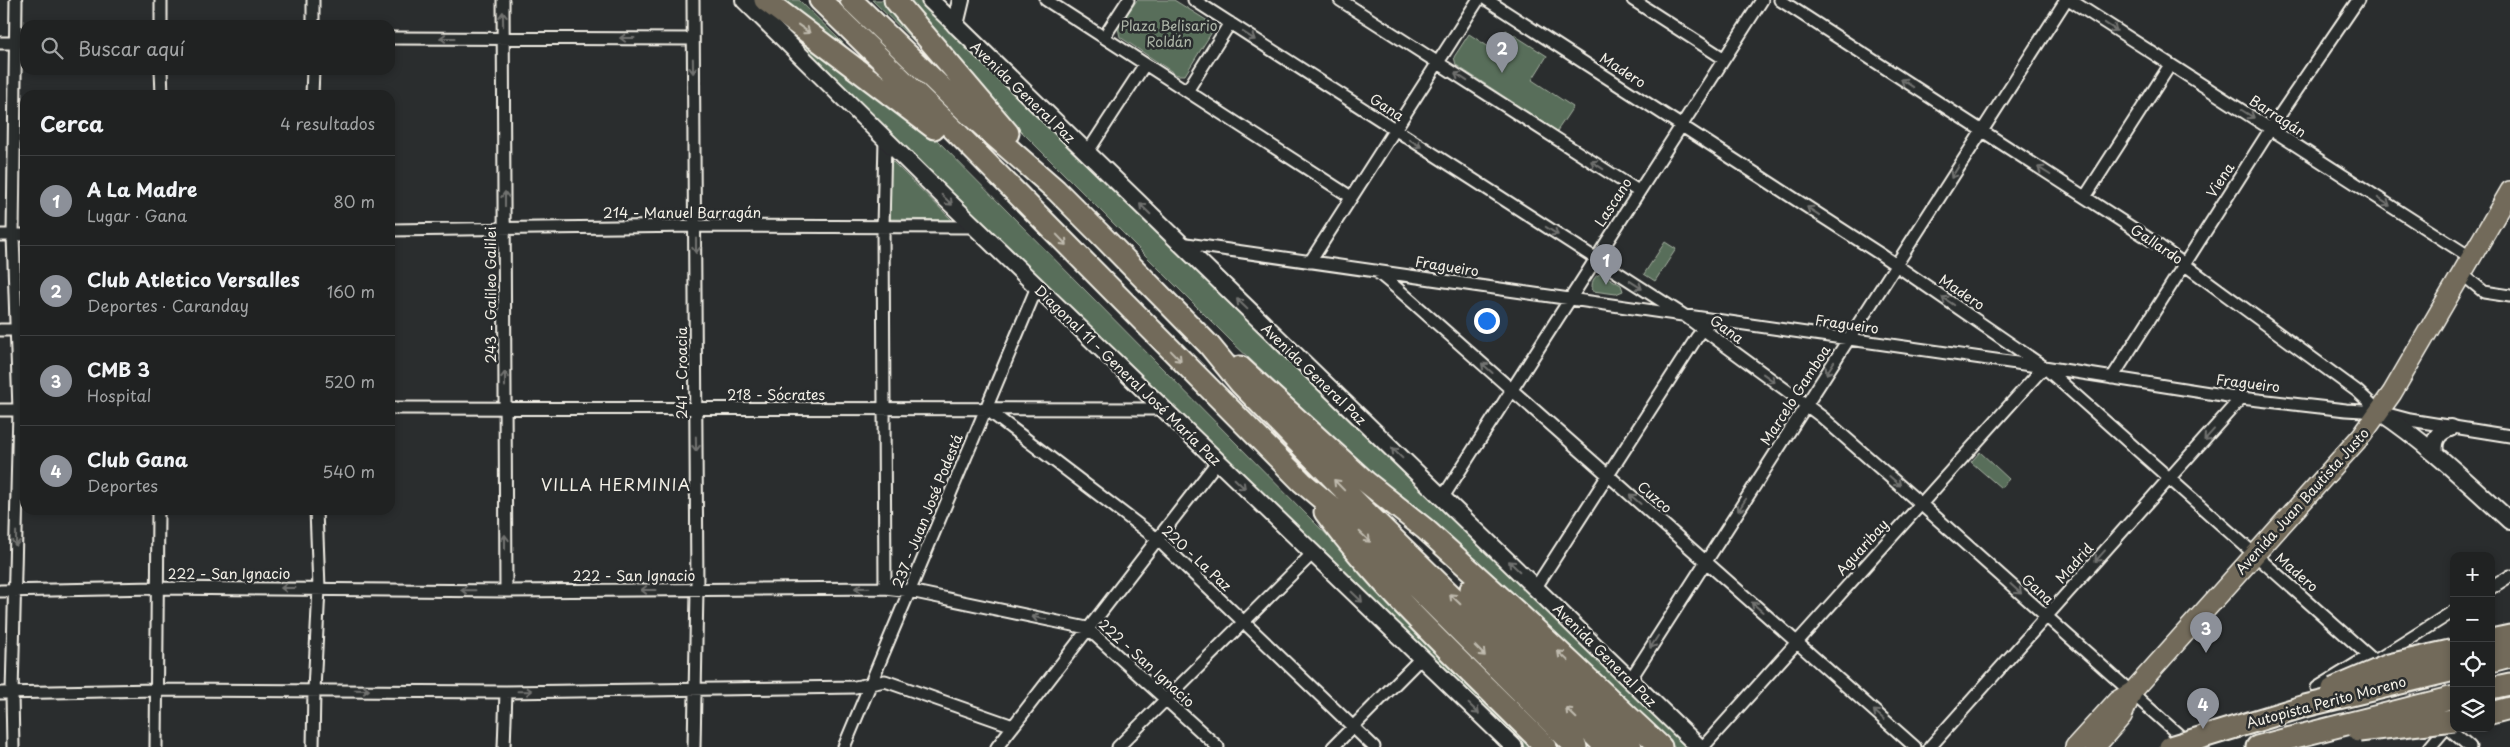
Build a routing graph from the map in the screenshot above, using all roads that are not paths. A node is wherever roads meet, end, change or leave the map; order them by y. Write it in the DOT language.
graph roads {
  1 [pos="16,0"];
  2 [pos="161,0"];
  3 [pos="313,0"];
  4 [pos="503,0"];
  5 [pos="693,0"];
  6 [pos="744,0"];
  7 [pos="765,0"];
  8 [pos="820,0"];
  9 [pos="851,0"];
  10 [pos="895,0"];
  11 [pos="930,0"];
  12 [pos="961,0"];
  13 [pos="1046,0"];
  14 [pos="1128,0"];
  15 [pos="1194,0"];
  16 [pos="1340,0"];
  17 [pos="1478,0"];
  18 [pos="1488,0"];
  19 [pos="1633,0"];
  20 [pos="1762,0"];
  21 [pos="1780,0"];
  22 [pos="2066,0"];
  23 [pos="2070,0"];
  24 [pos="2358,0"];
  25 [pos="161,20"];
  26 [pos="313,20"];
  27 [pos="1230,24"];
  28 [pos="955,25"];
  29 [pos="1104,37"];
  30 [pos="395,38"];
  31 [pos="504,38"];
  32 [pos="693,39"];
  33 [pos="20,42"];
  34 [pos="0,43"];
  35 [pos="1723,58"];
  36 [pos="1438,62"];
  37 [pos="1146,64"];
  38 [pos="2170,65"];
  39 [pos="161,75"];
  40 [pos="312,75"];
  41 [pos="162,90"];
  42 [pos="312,90"];
  43 [pos="1187,91"];
  44 [pos="1681,124"];
  45 [pos="2271,128"];
  46 [pos="1394,130"];
  47 [pos="1980,131"];
  48 [pos="885,139"];
  49 [pos="1087,154"];
  50 [pos="1056,190"];
  51 [pos="1638,191"];
  52 [pos="2510,191"];
  53 [pos="1351,197"];
  54 [pos="2085,197"];
  55 [pos="1028,205"];
  56 [pos="696,226"];
  57 [pos="883,227"];
  58 [pos="975,227"];
  59 [pos="395,230"];
  60 [pos="505,230"];
  61 [pos="0,235"];
  62 [pos="13,235"];
  63 [pos="20,235"];
  64 [pos="1180,243"];
  65 [pos="1595,259"];
  66 [pos="1310,262"];
  67 [pos="2184,263"];
  68 [pos="2466,265"];
  69 [pos="1896,266"];
  70 [pos="1374,270"];
  71 [pos="1037,287"];
  72 [pos="2510,296"];
  73 [pos="1570,299"];
  74 [pos="1685,316"];
  75 [pos="1712,320"];
  76 [pos="0,330"];
  77 [pos="20,330"];
  78 [pos="1703,330"];
  79 [pos="1848,339"];
  80 [pos="1209,345"];
  81 [pos="2044,367"];
  82 [pos="2112,378"];
  83 [pos="1512,390"];
  84 [pos="2240,398"];
  85 [pos="1806,406"];
  86 [pos="395,408"];
  87 [pos="505,408"];
  88 [pos="985,408"];
  89 [pos="695,409"];
  90 [pos="884,409"];
  91 [pos="1162,409"];
  92 [pos="0,410"];
  93 [pos="20,410"];
  94 [pos="2380,412"];
  95 [pos="2450,428"];
  96 [pos="2510,436"];
  97 [pos="2435,453"];
  98 [pos="20,462"];
  99 [pos="1217,462"];
  100 [pos="1608,475"];
  101 [pos="2170,478"];
  102 [pos="1302,482"];
  103 [pos="1366,482"];
  104 [pos="1443,497"];
  105 [pos="1921,504"];
  106 [pos="158,515"];
  107 [pos="316,515"];
  108 [pos="2510,521"];
  109 [pos="1157,539"];
  110 [pos="1312,554"];
  111 [pos="2254,555"];
  112 [pos="1706,562"];
  113 [pos="2510,576"];
  114 [pos="2495,585"];
  115 [pos="1536,587"];
  116 [pos="157,588"];
  117 [pos="319,588"];
  118 [pos="885,588"];
  119 [pos="506,590"];
  120 [pos="697,590"];
  121 [pos="0,591"];
  122 [pos="15,591"];
  123 [pos="910,591"];
  124 [pos="2450,613"];
  125 [pos="2046,616"];
  126 [pos="1243,622"];
  127 [pos="1087,628"];
  128 [pos="2510,636"];
  129 [pos="2495,639"];
  130 [pos="1797,642"];
  131 [pos="2450,651"];
  132 [pos="2510,656"];
  133 [pos="1421,658"];
  134 [pos="2495,659"];
  135 [pos="2374,660"];
  136 [pos="2450,671"];
  137 [pos="1630,680"];
  138 [pos="872,683"];
  139 [pos="2510,684"];
  140 [pos="2495,687"];
  141 [pos="696,688"];
  142 [pos="2317,688"];
  143 [pos="157,690"];
  144 [pos="314,690"];
  145 [pos="506,692"];
  146 [pos="2132,692"];
  147 [pos="6,693"];
  148 [pos="2450,698"];
  149 [pos="1166,700"];
  150 [pos="2305,706"];
  151 [pos="2510,708"];
  152 [pos="2495,712"];
  153 [pos="2450,724"];
  154 [pos="2450,725"];
  155 [pos="1013,726"];
  156 [pos="1353,727"];
  157 [pos="2458,732"];
  158 [pos="2287,739"];
  159 [pos="13,747"];
  160 [pos="156,747"];
  161 [pos="314,747"];
  162 [pos="504,747"];
  163 [pos="694,747"];
  164 [pos="844,747"];
  165 [pos="998,747"];
  166 [pos="1118,747"];
  167 [pos="1218,747"];
  168 [pos="1333,747"];
  169 [pos="1374,747"];
  170 [pos="1514,747"];
  171 [pos="1546,747"];
  172 [pos="1576,747"];
  173 [pos="1606,747"];
  174 [pos="1631,747"];
  175 [pos="1661,747"];
  176 [pos="1701,747"];
  177 [pos="1915,747"];
  178 [pos="1930,747"];
  179 [pos="2075,747"];
  180 [pos="2095,747"];
  181 [pos="2170,747"];
  182 [pos="2193,747"];
  183 [pos="2257,747"];
  184 [pos="2430,747"];
  185 [pos="2470,747"];
  1 -- 33 [label="street"];
  2 -- 25 [label="street"];
  3 -- 26 [label="street"];
  31 -- 4 [label="street, 243 - Galileo Galilei, one-way"];
  5 -- 32 [label="street, 241 - Croacia"];
  6 -- 48 [label="street, Diagonal 11 - General José María Paz"];
  7 -- 55 [label="highway, one-way"];
  8 -- 55 [label="highway"];
  9 -- 50 [label="highway"];
  10 -- 50 [label="highway"];
  11 -- 28 [label="street, Avenida General Paz"];
  12 -- 28 [label="street"];
  13 -- 29 [label="street"];
  14 -- 29 [label="street"];
  15 -- 27 [label="street, Gana"];
  16 -- 36 [label="street"];
  17 -- 36 [label="street"];
  18 -- 44 [label="street, Madero"];
  19 -- 35 [label="street"];
  20 -- 35 [label="street, Lascano"];
  47 -- 21 [label="street, Gallardo, one-way"];
  22 -- 47 [label="street, Marcelo Gamboa"];
  23 -- 38 [label="street, Barragán, one-way"];
  24 -- 45 [label="street, Viena"];
  27 -- 43 [label="street"];
  27 -- 46 [label="street, Gana, one-way"];
  28 -- 49 [label="street, Avenida General Paz"];
  29 -- 37 [label="street"];
  31 -- 30 [label="street, one-way"];
  32 -- 31 [label="street, one-way"];
  60 -- 31 [label="street, 243 - Galileo Galilei, one-way"];
  32 -- 56 [label="street, 241 - Croacia, one-way"];
  33 -- 34 [label="street"];
  33 -- 62 [label="street"];
  35 -- 44 [label="street, Lascano"];
  36 -- 46 [label="street"];
  51 -- 36 [label="street, one-way"];
  37 -- 43 [label="street"];
  37 -- 49 [label="street"];
  38 -- 45 [label="street, Barragán, one-way"];
  38 -- 54 [label="street"];
  39 -- 41 [label="street"];
  40 -- 42 [label="street"];
  43 -- 53 [label="street"];
  44 -- 51 [label="street, Lascano"];
  69 -- 44 [label="street, Madero, one-way"];
  45 -- 67 [label="street, Viena"];
  45 -- 68 [label="street, Barragán, one-way"];
  46 -- 53 [label="street"];
  46 -- 65 [label="street, Gana, one-way"];
  54 -- 47 [label="street, Gallardo, one-way"];
  47 -- 69 [label="street, Marcelo Gamboa, one-way"];
  48 -- 57 [label="street"];
  48 -- 58 [label="street, Diagonal 11 - General José María Paz, one-way"];
  64 -- 49 [label="street, Avenida General Paz, one-way"];
  50 -- 80 [label="highway"];
  51 -- 65 [label="street, Lascano"];
  52 -- 68 [label="main road, Avenida Juan Bautista Justo"];
  53 -- 66 [label="street"];
  54 -- 67 [label="street, Gallardo"];
  55 -- 102 [label="highway, one-way"];
  56 -- 57 [label="street, 214 - Manuel Barragán"];
  56 -- 60 [label="street, 214 - Manuel Barragán"];
  56 -- 89 [label="street, 241 - Croacia, one-way"];
  57 -- 58 [label="street, 214 - Manuel Barragán"];
  57 -- 90 [label="street"];
  58 -- 71 [label="street, Diagonal 11 - General José María Paz"];
  59 -- 60 [label="street, 214 - Manuel Barragán"];
  87 -- 60 [label="street, 243 - Galileo Galilei, one-way"];
  61 -- 62 [label="street"];
  62 -- 63 [label="street"];
  62 -- 77 [label="street"];
  64 -- 66 [label="street, Fragueiro"];
  104 -- 64 [label="street, Avenida General Paz, one-way"];
  65 -- 73 [label="street, Lascano"];
  65 -- 74 [label="street, Gana, one-way"];
  66 -- 70 [label="street, Fragueiro"];
  67 -- 82 [label="street, Viena"];
  67 -- 94 [label="street, Gallardo"];
  68 -- 72 [label="street, Barragán"];
  68 -- 94 [label="main road, Avenida Juan Bautista Justo"];
  69 -- 79 [label="street, Marcelo Gamboa"];
  81 -- 69 [label="street, Madero, one-way"];
  70 -- 73 [label="street, Fragueiro"];
  83 -- 70 [label="street, Cuzco, one-way"];
  71 -- 88 [label="street, 237 - Juan José Podestá"];
  71 -- 91 [label="street, Diagonal 11 - General José María Paz"];
  73 -- 74 [label="street, Fragueiro"];
  73 -- 83 [label="street, Lascano"];
  74 -- 75 [label="street, Fragueiro"];
  74 -- 78 [label="street, Gana"];
  75 -- 78 [label="street"];
  75 -- 79 [label="street, Fragueiro"];
  76 -- 77 [label="street"];
  78 -- 85 [label="street, Gana, one-way"];
  78 -- 100 [label="street"];
  79 -- 81 [label="street, Fragueiro"];
  79 -- 85 [label="street, Marcelo Gamboa, one-way"];
  80 -- 103 [label="highway"];
  173 -- 80 [label="highway, one-way"];
  81 -- 82 [label="street, Fragueiro"];
  81 -- 101 [label="street, Madero"];
  81 -- 105 [label="street, Aguaribay"];
  82 -- 84 [label="street, Fragueiro"];
  83 -- 100 [label="street, Cuzco"];
  83 -- 104 [label="street, Lascano"];
  84 -- 94 [label="street, Fragueiro"];
  84 -- 101 [label="street, Madrid, one-way"];
  85 -- 105 [label="street, Gana, one-way"];
  85 -- 112 [label="street, Marcelo Gamboa, one-way"];
  86 -- 87 [label="street, 218 - Sócrates"];
  87 -- 89 [label="street, 218 - Sócrates"];
  119 -- 87 [label="street, 243 - Galileo Galilei, one-way"];
  88 -- 90 [label="street, 218 - Sócrates"];
  88 -- 91 [label="street, 218 - Sócrates"];
  88 -- 109 [label="street, 220 - La Paz"];
  88 -- 123 [label="street, 237 - Juan José Podestá"];
  89 -- 90 [label="street, 218 - Sócrates"];
  89 -- 120 [label="street, 241 - Croacia, one-way"];
  90 -- 118 [label="street"];
  91 -- 99 [label="street, Diagonal 11 - General José María Paz"];
  92 -- 93 [label="street"];
  94 -- 95 [label="street, Fragueiro"];
  94 -- 97 [label="street, Gallardo"];
  94 -- 111 [label="main road, Avenida Juan Bautista Justo"];
  95 -- 96 [label="street, Fragueiro"];
  95 -- 97 [label="street"];
  97 -- 108 [label="street, Gallardo"];
  98 -- 122 [label="street, one-way"];
  99 -- 109 [label="street"];
  99 -- 110 [label="street, Diagonal 11 - General José María Paz, one-way"];
  112 -- 100 [label="street, Cuzco, one-way"];
  100 -- 115 [label="street"];
  101 -- 111 [label="street, Madero"];
  101 -- 125 [label="street, Madrid, one-way"];
  102 -- 171 [label="highway"];
  102 -- 172 [label="highway, one-way"];
  103 -- 174 [label="highway"];
  175 -- 103 [label="highway, one-way"];
  115 -- 104 [label="street, Avenida General Paz, one-way"];
  105 -- 125 [label="street, Gana, one-way"];
  105 -- 130 [label="street, Aguaribay"];
  106 -- 116 [label="street"];
  107 -- 117 [label="street"];
  109 -- 126 [label="street, 220 - La Paz"];
  109 -- 127 [label="street"];
  110 -- 126 [label="street"];
  110 -- 133 [label="street, Diagonal 11 - General José María Paz, one-way"];
  111 -- 135 [label="street, Madero"];
  111 -- 146 [label="main road, Avenida Juan Bautista Justo"];
  130 -- 112 [label="street, Cuzco, one-way"];
  112 -- 137 [label="street, Marcelo Gamboa, one-way"];
  113 -- 114 [label="street"];
  115 -- 137 [label="street, Avenida General Paz"];
  117 -- 116 [label="street, 222 - San Ignacio, one-way"];
  116 -- 122 [label="street, 222 - San Ignacio"];
  116 -- 143 [label="street"];
  119 -- 117 [label="street, 222 - San Ignacio, one-way"];
  117 -- 144 [label="street"];
  118 -- 120 [label="street, 222 - San Ignacio, one-way"];
  118 -- 123 [label="street, 222 - San Ignacio"];
  120 -- 119 [label="street, 222 - San Ignacio, one-way"];
  120 -- 141 [label="street, 241 - Croacia"];
  121 -- 122 [label="street, 222 - San Ignacio"];
  122 -- 147 [label="street"];
  127 -- 123 [label="street, 222 - San Ignacio, one-way"];
  123 -- 138 [label="street, 237 - Juan José Podestá"];
  124 -- 135 [label="street"];
  125 -- 146 [label="street, Gana"];
  125 -- 178 [label="street, Madrid"];
  126 -- 149 [label="street"];
  126 -- 156 [label="street, 220 - La Paz"];
  127 -- 149 [label="street, 222 - San Ignacio"];
  127 -- 155 [label="street"];
  128 -- 129 [label="highway"];
  130 -- 176 [label="street, Aguaribay"];
  177 -- 130 [label="street, Cuzco, one-way"];
  131 -- 150 [label="highway, bridge"];
  132 -- 134 [label="highway"];
  133 -- 156 [label="street"];
  133 -- 170 [label="street, Diagonal 11 - General José María Paz, one-way"];
  135 -- 142 [label="street"];
  136 -- 150 [label="highway, Autopista Perito Moreno, bridge"];
  137 -- 176 [label="street, Avenida General Paz"];
  138 -- 141 [label="street"];
  138 -- 155 [label="street"];
  138 -- 164 [label="street, 237 - Juan José Podestá"];
  139 -- 140 [label="highway"];
  145 -- 141 [label="street, one-way"];
  141 -- 163 [label="street, 241 - Croacia"];
  143 -- 144 [label="street"];
  143 -- 147 [label="street"];
  143 -- 160 [label="street"];
  144 -- 145 [label="street, one-way"];
  144 -- 161 [label="street"];
  145 -- 162 [label="street"];
  146 -- 179 [label="main road, Avenida Juan Bautista Justo"];
  146 -- 180 [label="main road, Avenida Juan Bautista Justo"];
  146 -- 182 [label="street, Gana"];
  147 -- 159 [label="street"];
  148 -- 158 [label="highway, Autopista Perito Moreno, bridge"];
  149 -- 166 [label="street"];
  149 -- 167 [label="street, 222 - San Ignacio"];
  150 -- 181 [label="highway, Autopista Perito Moreno, bridge"];
  151 -- 152 [label="highway"];
  153 -- 158 [label="highway, bridge"];
  154 -- 184 [label="street"];
  155 -- 165 [label="street"];
  156 -- 168 [label="street"];
  156 -- 169 [label="street, 220 - La Paz"];
  157 -- 185 [label="street"];
  158 -- 183 [label="highway, Autopista Perito Moreno"];
}
